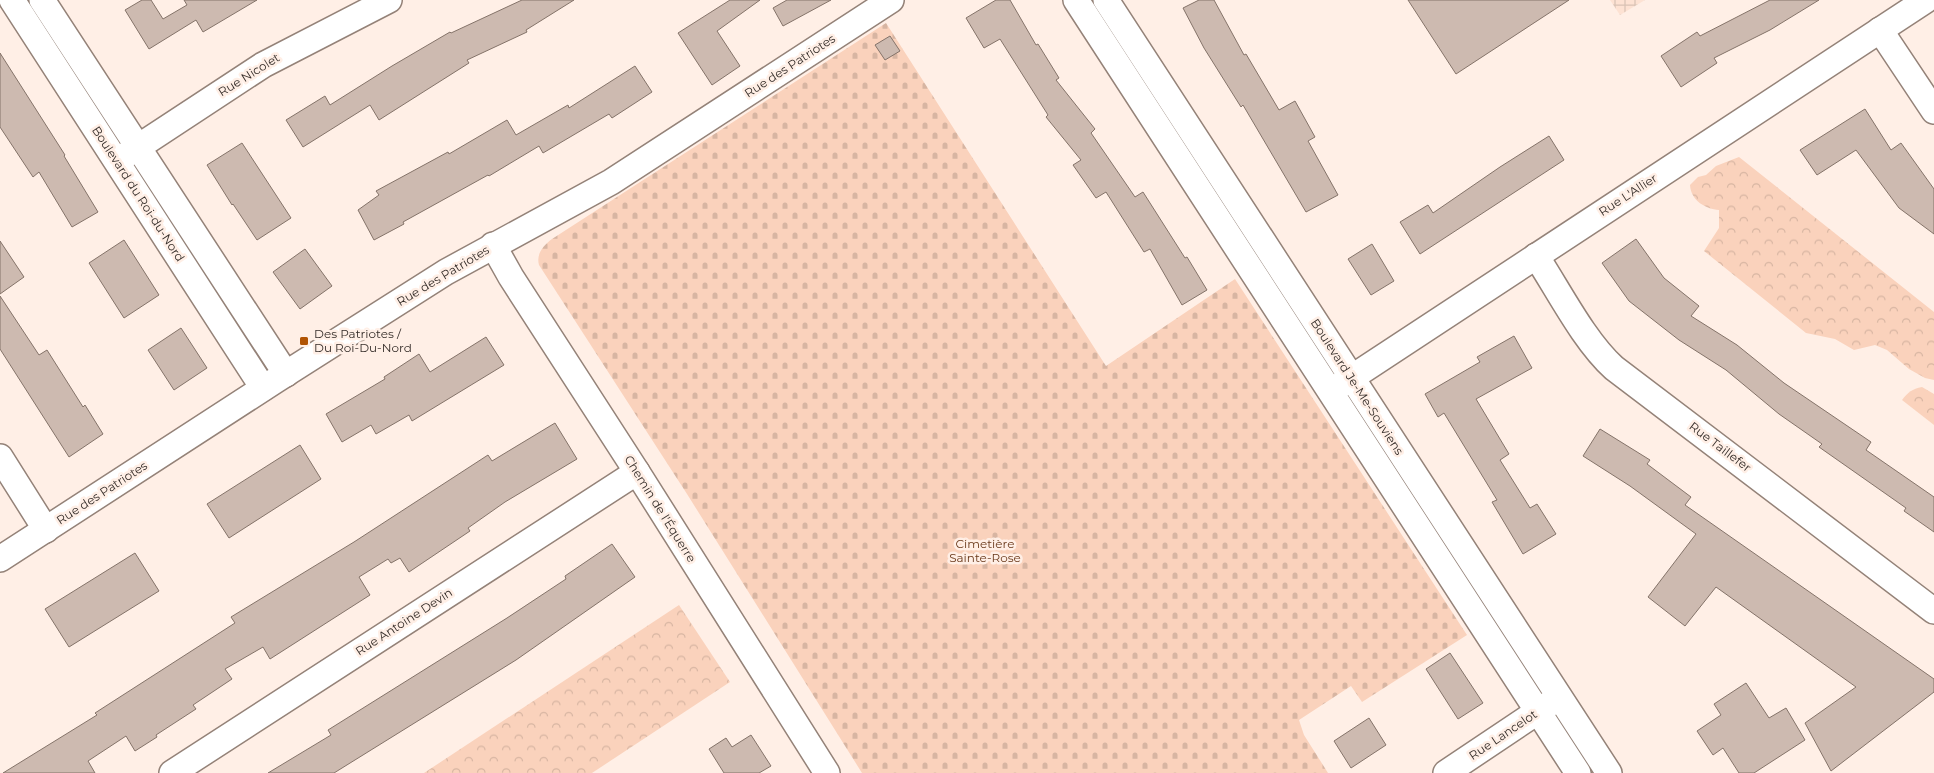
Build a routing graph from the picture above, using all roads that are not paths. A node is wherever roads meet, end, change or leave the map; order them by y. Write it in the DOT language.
graph roads {
  1 [pos="12,0"];
  2 [pos="42,0"];
  3 [pos="389,0"];
  4 [pos="891,0"];
  5 [pos="1076,0"];
  6 [pos="1106,0"];
  7 [pos="1926,0"];
  8 [pos="1880,30"];
  9 [pos="1934,110"];
  10 [pos="137,147"];
  11 [pos="117,161"];
  12 [pos="493,246"];
  13 [pos="1536,256"];
  14 [pos="286,374"];
  15 [pos="1352,378"];
  16 [pos="264,388"];
  17 [pos="1331,392"];
  18 [pos="0,457"];
  19 [pos="637,472"];
  20 [pos="46,530"];
  21 [pos="0,559"];
  22 [pos="1934,611"];
  23 [pos="1559,698"];
  24 [pos="1538,712"];
  25 [pos="172,773"];
  26 [pos="826,773"];
  27 [pos="1446,773"];
  28 [pos="1578,773"];
  29 [pos="1609,773"];
  1 -- 11 [label="street, Boulevard du Roi-du-Nord"];
  2 -- 10 [label="street, Boulevard du Roi-du-Nord"];
  3 -- 10 [label="street, Rue Nicolet"];
  4 -- 12 [label="street, Rue des Patriotes"];
  5 -- 17 [label="street, Boulevard Je-Me-Souviens"];
  6 -- 15 [label="street, Boulevard Je-Me-Souviens"];
  7 -- 8 [label="street, Rue L'Allier"];
  8 -- 9 [label="street"];
  8 -- 13 [label="street, Rue L'Allier"];
  10 -- 11 [label="street, Rue Nicolet"];
  10 -- 14 [label="street, Boulevard du Roi-du-Nord"];
  11 -- 16 [label="street, Boulevard du Roi-du-Nord"];
  12 -- 14 [label="street, Rue des Patriotes"];
  12 -- 19 [label="street, Chemin de l'Équerre"];
  13 -- 15 [label="street, Rue L'Allier"];
  13 -- 22 [label="street, Rue Taillefer"];
  14 -- 16 [label="street, Rue des Patriotes"];
  15 -- 17 [label="street, Rue L'Allier"];
  15 -- 23 [label="street, Boulevard Je-Me-Souviens"];
  16 -- 20 [label="street, Rue des Patriotes"];
  17 -- 24 [label="street, Boulevard Je-Me-Souviens"];
  18 -- 20 [label="street"];
  19 -- 25 [label="street, Rue Antoine Devin"];
  19 -- 26 [label="street, Chemin de l'Équerre"];
  20 -- 21 [label="street, Rue des Patriotes"];
  23 -- 24 [label="street, Rue Lancelot"];
  23 -- 29 [label="street, Boulevard Je-Me-Souviens"];
  24 -- 27 [label="street, Rue Lancelot"];
  24 -- 28 [label="street, Boulevard Je-Me-Souviens"];
}
